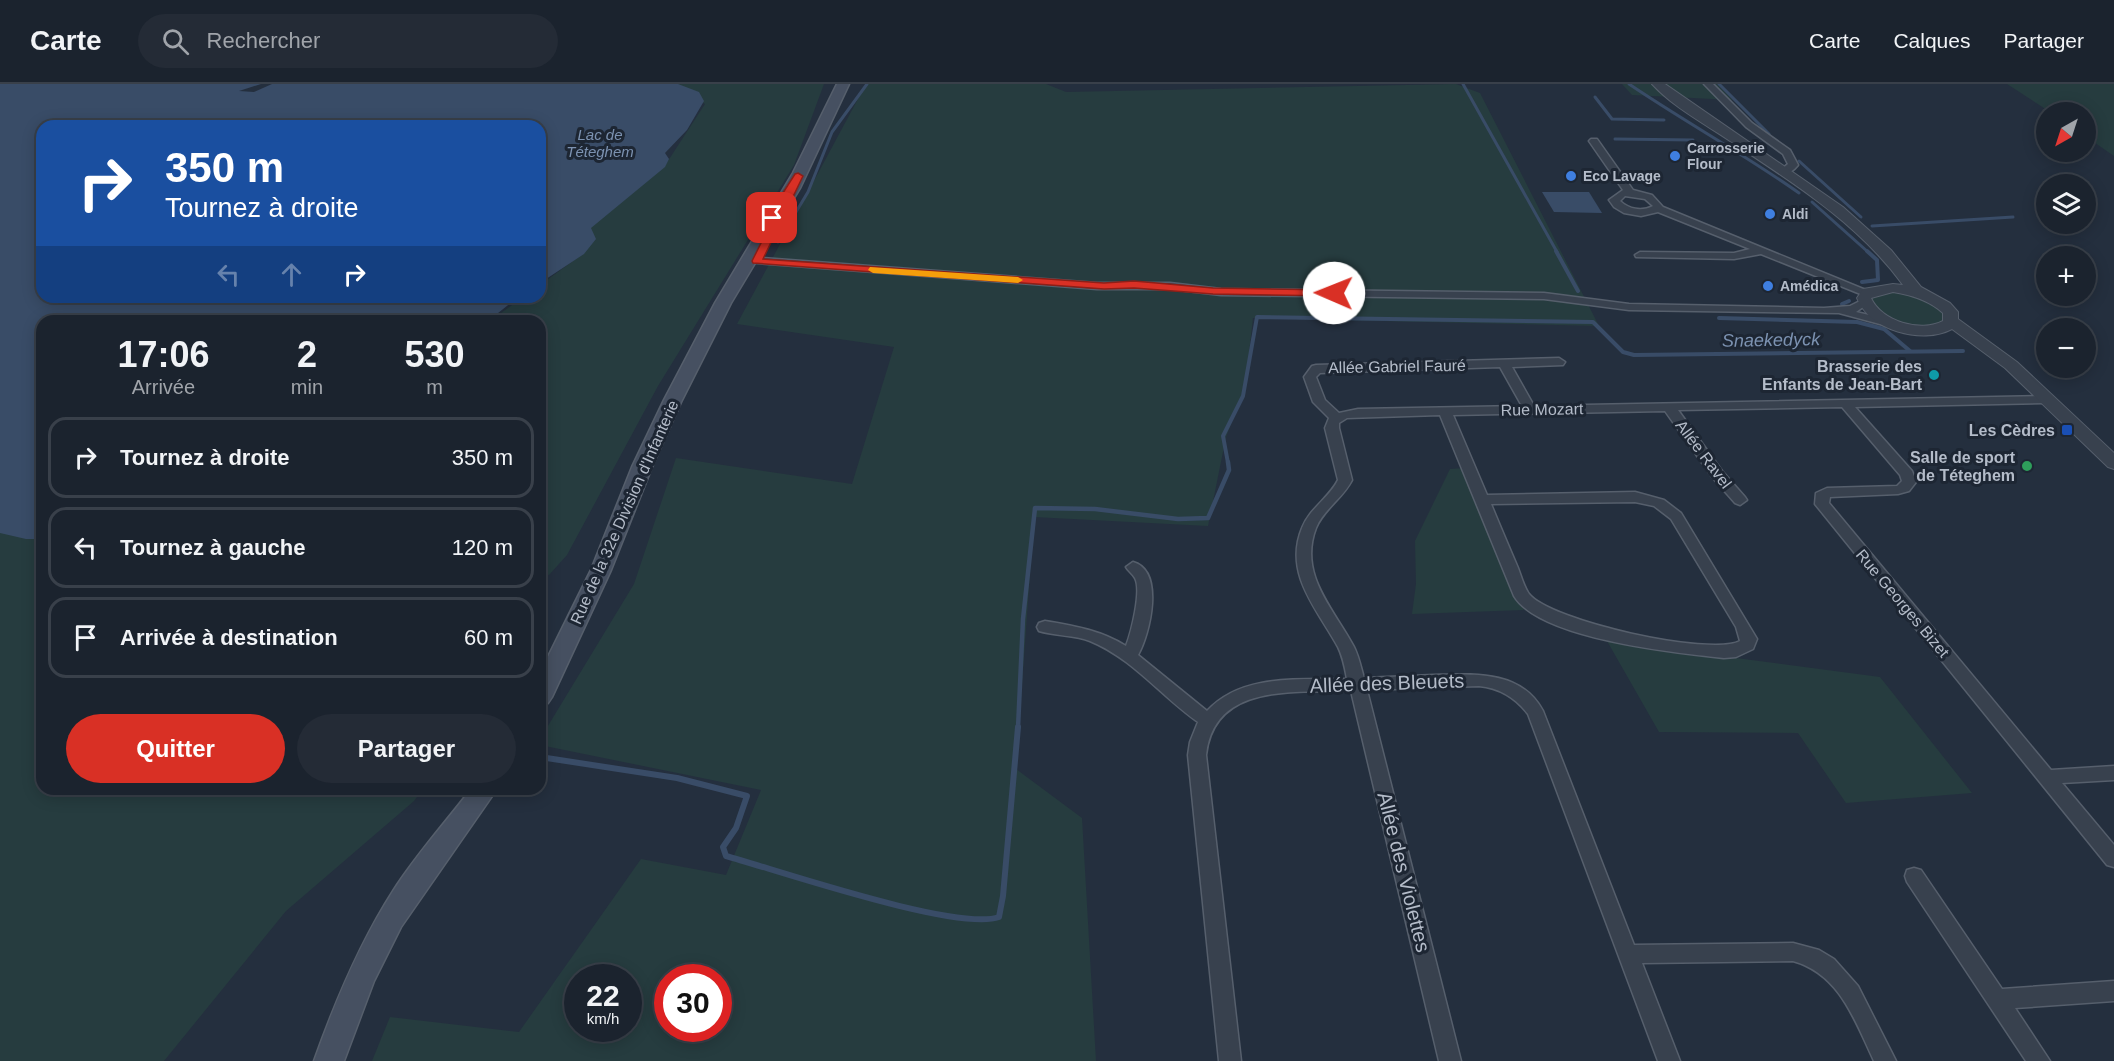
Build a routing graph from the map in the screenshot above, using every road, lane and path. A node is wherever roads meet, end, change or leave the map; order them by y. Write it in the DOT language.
graph roads {
  1 [pos="834,84"];
  2 [pos="843,84"];
  3 [pos="1658,84"];
  4 [pos="1708,84"];
  5 [pos="1594,141"];
  6 [pos="801,170"];
  7 [pos="1785,171"];
  8 [pos="1630,193"];
  9 [pos="1657,208"];
  10 [pos="1763,250"];
  11 [pos="1883,251"];
  12 [pos="1640,255"];
  13 [pos="752,261"];
  14 [pos="1886,288"];
  15 [pos="1921,294"];
  16 [pos="1866,297"];
  17 [pos="1824,310"];
  18 [pos="1952,322"];
  19 [pos="1891,323"];
  20 [pos="1930,330"];
  21 [pos="1559,362"];
  22 [pos="1504,363"];
  23 [pos="2044,399"];
  24 [pos="1845,403"];
  25 [pos="1669,407"];
  26 [pos="1530,409"];
  27 [pos="1445,411"];
  28 [pos="1337,418"];
  29 [pos="2114,463"];
  30 [pos="1483,500"];
  31 [pos="1740,500"];
  32 [pos="1133,567"];
  33 [pos="1045,627"];
  34 [pos="1129,657"];
  35 [pos="1357,683"];
  36 [pos="546,684"];
  37 [pos="1209,720"];
  38 [pos="2114,773"];
  39 [pos="2047,777"];
  40 [pos="480,795"];
  41 [pos="2114,859"];
  42 [pos="1914,876"];
  43 [pos="1628,954"];
  44 [pos="2114,992"];
  45 [pos="1997,999"];
  46 [pos="329,1061"];
  47 [pos="1230,1061"];
  48 [pos="1450,1061"];
  49 [pos="1669,1061"];
  50 [pos="1885,1061"];
  51 [pos="2039,1061"];
  1 -- 6 [label="main road, Rue de la 32e Division d'Infanterie"];
  2 -- 6 [label="main road, Rue de la 32e Division d'Infanterie"];
  3 -- 7 [label="street"];
  4 -- 7 [label="street"];
  5 -- 8 [label="street"];
  6 -- 13 [label="main road, Rue de la 32e Division d'Infanterie"];
  7 -- 11 [label="street"];
  8 -- 9 [label="street"];
  8 -- 9 [label="street"];
  9 -- 10 [label="street"];
  10 -- 12 [label="street"];
  10 -- 16 [label="street"];
  11 -- 14 [label="street"];
  11 -- 15 [label="street"];
  13 -- 17 [label="street"];
  13 -- 36 [label="main road, Rue de la 32e Division d'Infanterie"];
  14 -- 15 [label="street"];
  14 -- 16 [label="street"];
  15 -- 18 [label="street"];
  16 -- 17 [label="street"];
  16 -- 19 [label="street"];
  17 -- 19 [label="street"];
  18 -- 20 [label="street"];
  18 -- 23 [label="street"];
  19 -- 20 [label="street"];
  20 -- 23 [label="street"];
  21 -- 22 [label="street, Allée Gabriel Fauré"];
  22 -- 26 [label="street"];
  22 -- 28 [label="street, Allée Gabriel Fauré"];
  23 -- 24 [label="street, Rue Mozart"];
  23 -- 29 [label="street"];
  24 -- 25 [label="street, Rue Mozart"];
  24 -- 39 [label="street, Rue Georges Bizet"];
  25 -- 26 [label="street, Rue Mozart"];
  25 -- 31 [label="street, Allée Ravel"];
  26 -- 27 [label="street, Rue Mozart"];
  27 -- 28 [label="street, Rue Mozart"];
  27 -- 30 [label="street"];
  28 -- 35 [label="street"];
  30 -- 30 [label="street"];
  32 -- 34 [label="street"];
  33 -- 34 [label="street"];
  34 -- 37 [label="street"];
  35 -- 37 [label="street, Allée des Bleuets"];
  35 -- 43 [label="street, Allée des Bleuets"];
  35 -- 48 [label="street, Allée des Violettes"];
  37 -- 47 [label="street, Allée des Bleuets"];
  38 -- 39 [label="street"];
  39 -- 41 [label="street, Rue Georges Bizet"];
  40 -- 46 [label="main road"];
  42 -- 45 [label="street"];
  43 -- 49 [label="street, Allée des Bleuets"];
  43 -- 50 [label="street"];
  44 -- 45 [label="street"];
  45 -- 51 [label="street"];
}
